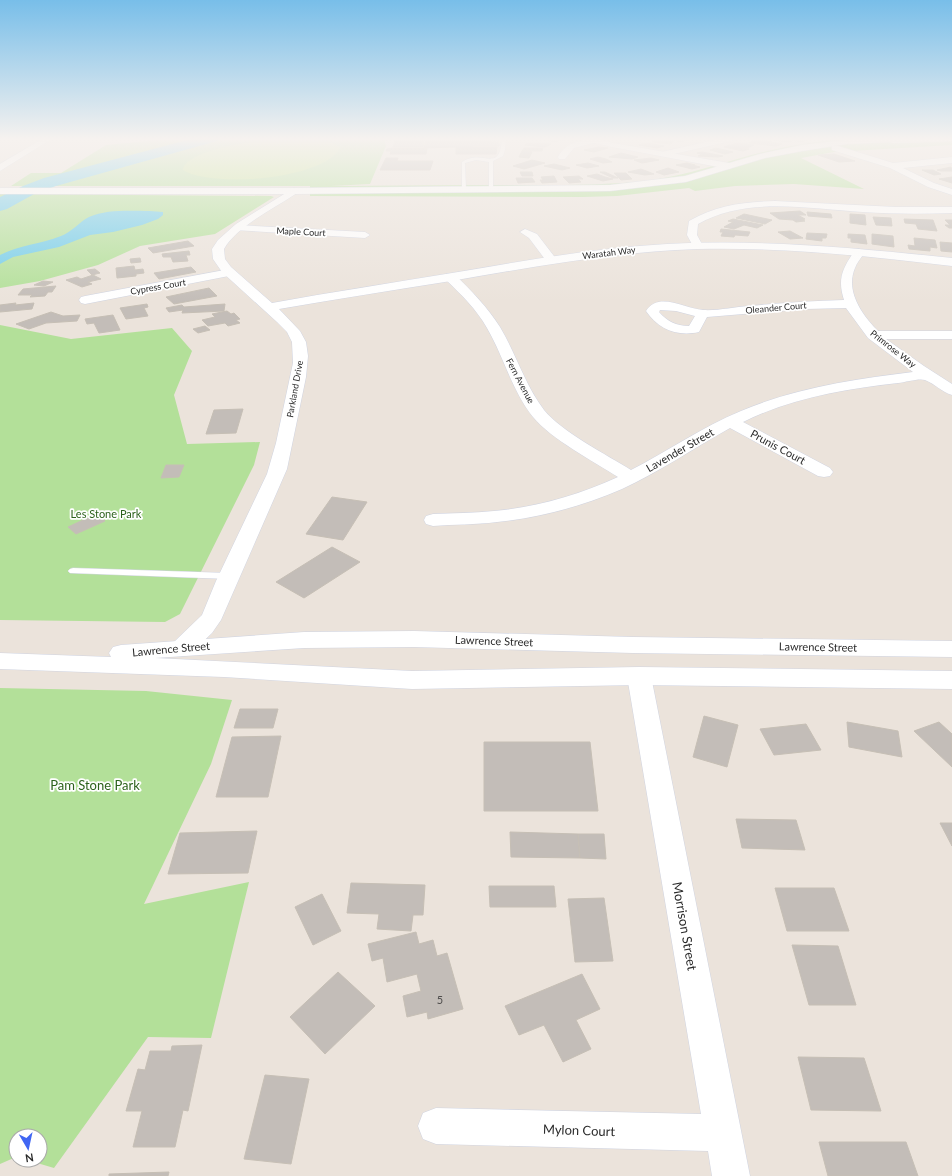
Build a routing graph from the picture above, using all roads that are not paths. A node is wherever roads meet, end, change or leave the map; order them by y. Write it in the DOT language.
graph roads {
  1 [pos="291,193"];
  2 [pos="952,210"];
  3 [pos="238,228"];
  4 [pos="525,232"];
  5 [pos="365,235"];
  6 [pos="698,246"];
  7 [pos="859,252"];
  8 [pos="551,260"];
  9 [pos="952,262"];
  10 [pos="230,273"];
  11 [pos="450,277"];
  12 [pos="86,300"];
  13 [pos="850,304"];
  14 [pos="269,307"];
  15 [pos="702,314"];
  16 [pos="873,335"];
  17 [pos="952,335"];
  18 [pos="926,375"];
  19 [pos="952,390"];
  20 [pos="731,422"];
  21 [pos="824,472"];
  22 [pos="631,478"];
  23 [pos="433,520"];
  24 [pos="73,571"];
  25 [pos="228,576"];
  26 [pos="210,619"];
  27 [pos="222,645"];
  28 [pos="633,645"];
  29 [pos="952,648"];
  30 [pos="186,658"];
  31 [pos="0,661"];
  32 [pos="639,676"];
  33 [pos="952,680"];
  34 [pos="436,1126"];
  35 [pos="723,1133"];
  36 [pos="731,1176"];
  1 -- 3 [label="main road, Parkland Drive"];
  2 -- 6 [label="street"];
  3 -- 5 [label="street, Maple Court"];
  3 -- 10 [label="main road, Parkland Drive"];
  4 -- 8 [label="street"];
  6 -- 7 [label="main road, Waratah Way"];
  6 -- 8 [label="main road, Waratah Way"];
  7 -- 9 [label="main road, Waratah Way"];
  7 -- 13 [label="street, Primrose Way"];
  8 -- 11 [label="main road, Waratah Way"];
  10 -- 12 [label="street, Cypress Court"];
  10 -- 14 [label="main road, Parkland Drive"];
  11 -- 14 [label="main road, Waratah Way"];
  11 -- 22 [label="street, Fern Avenue"];
  13 -- 15 [label="street, Oleander Court"];
  13 -- 16 [label="street, Primrose Way"];
  14 -- 25 [label="main road, Parkland Drive"];
  16 -- 17 [label="street"];
  16 -- 18 [label="street, Primrose Way"];
  18 -- 19 [label="street, Primrose Way"];
  18 -- 20 [label="street, Lavender Street"];
  20 -- 21 [label="street, Prunis Court"];
  20 -- 22 [label="street, Lavender Street"];
  22 -- 23 [label="street, Lavender Street"];
  24 -- 25 [label="lane"];
  25 -- 26 [label="main road, Parkland Drive"];
  26 -- 27 [label="main road"];
  26 -- 30 [label="main road, Parkland Drive"];
  27 -- 28 [label="main road, Lawrence Street"];
  27 -- 30 [label="main road, Lawrence Street"];
  28 -- 29 [label="main road, Lawrence Street"];
  28 -- 32 [label="main road"];
  30 -- 31 [label="main road, Lawrence Street"];
  30 -- 32 [label="main road, Lawrence Street"];
  32 -- 33 [label="main road, Lawrence Street"];
  32 -- 35 [label="street, Morrison Street"];
  34 -- 35 [label="street, Mylon Court"];
  35 -- 36 [label="street, Morrison Street"];
}
